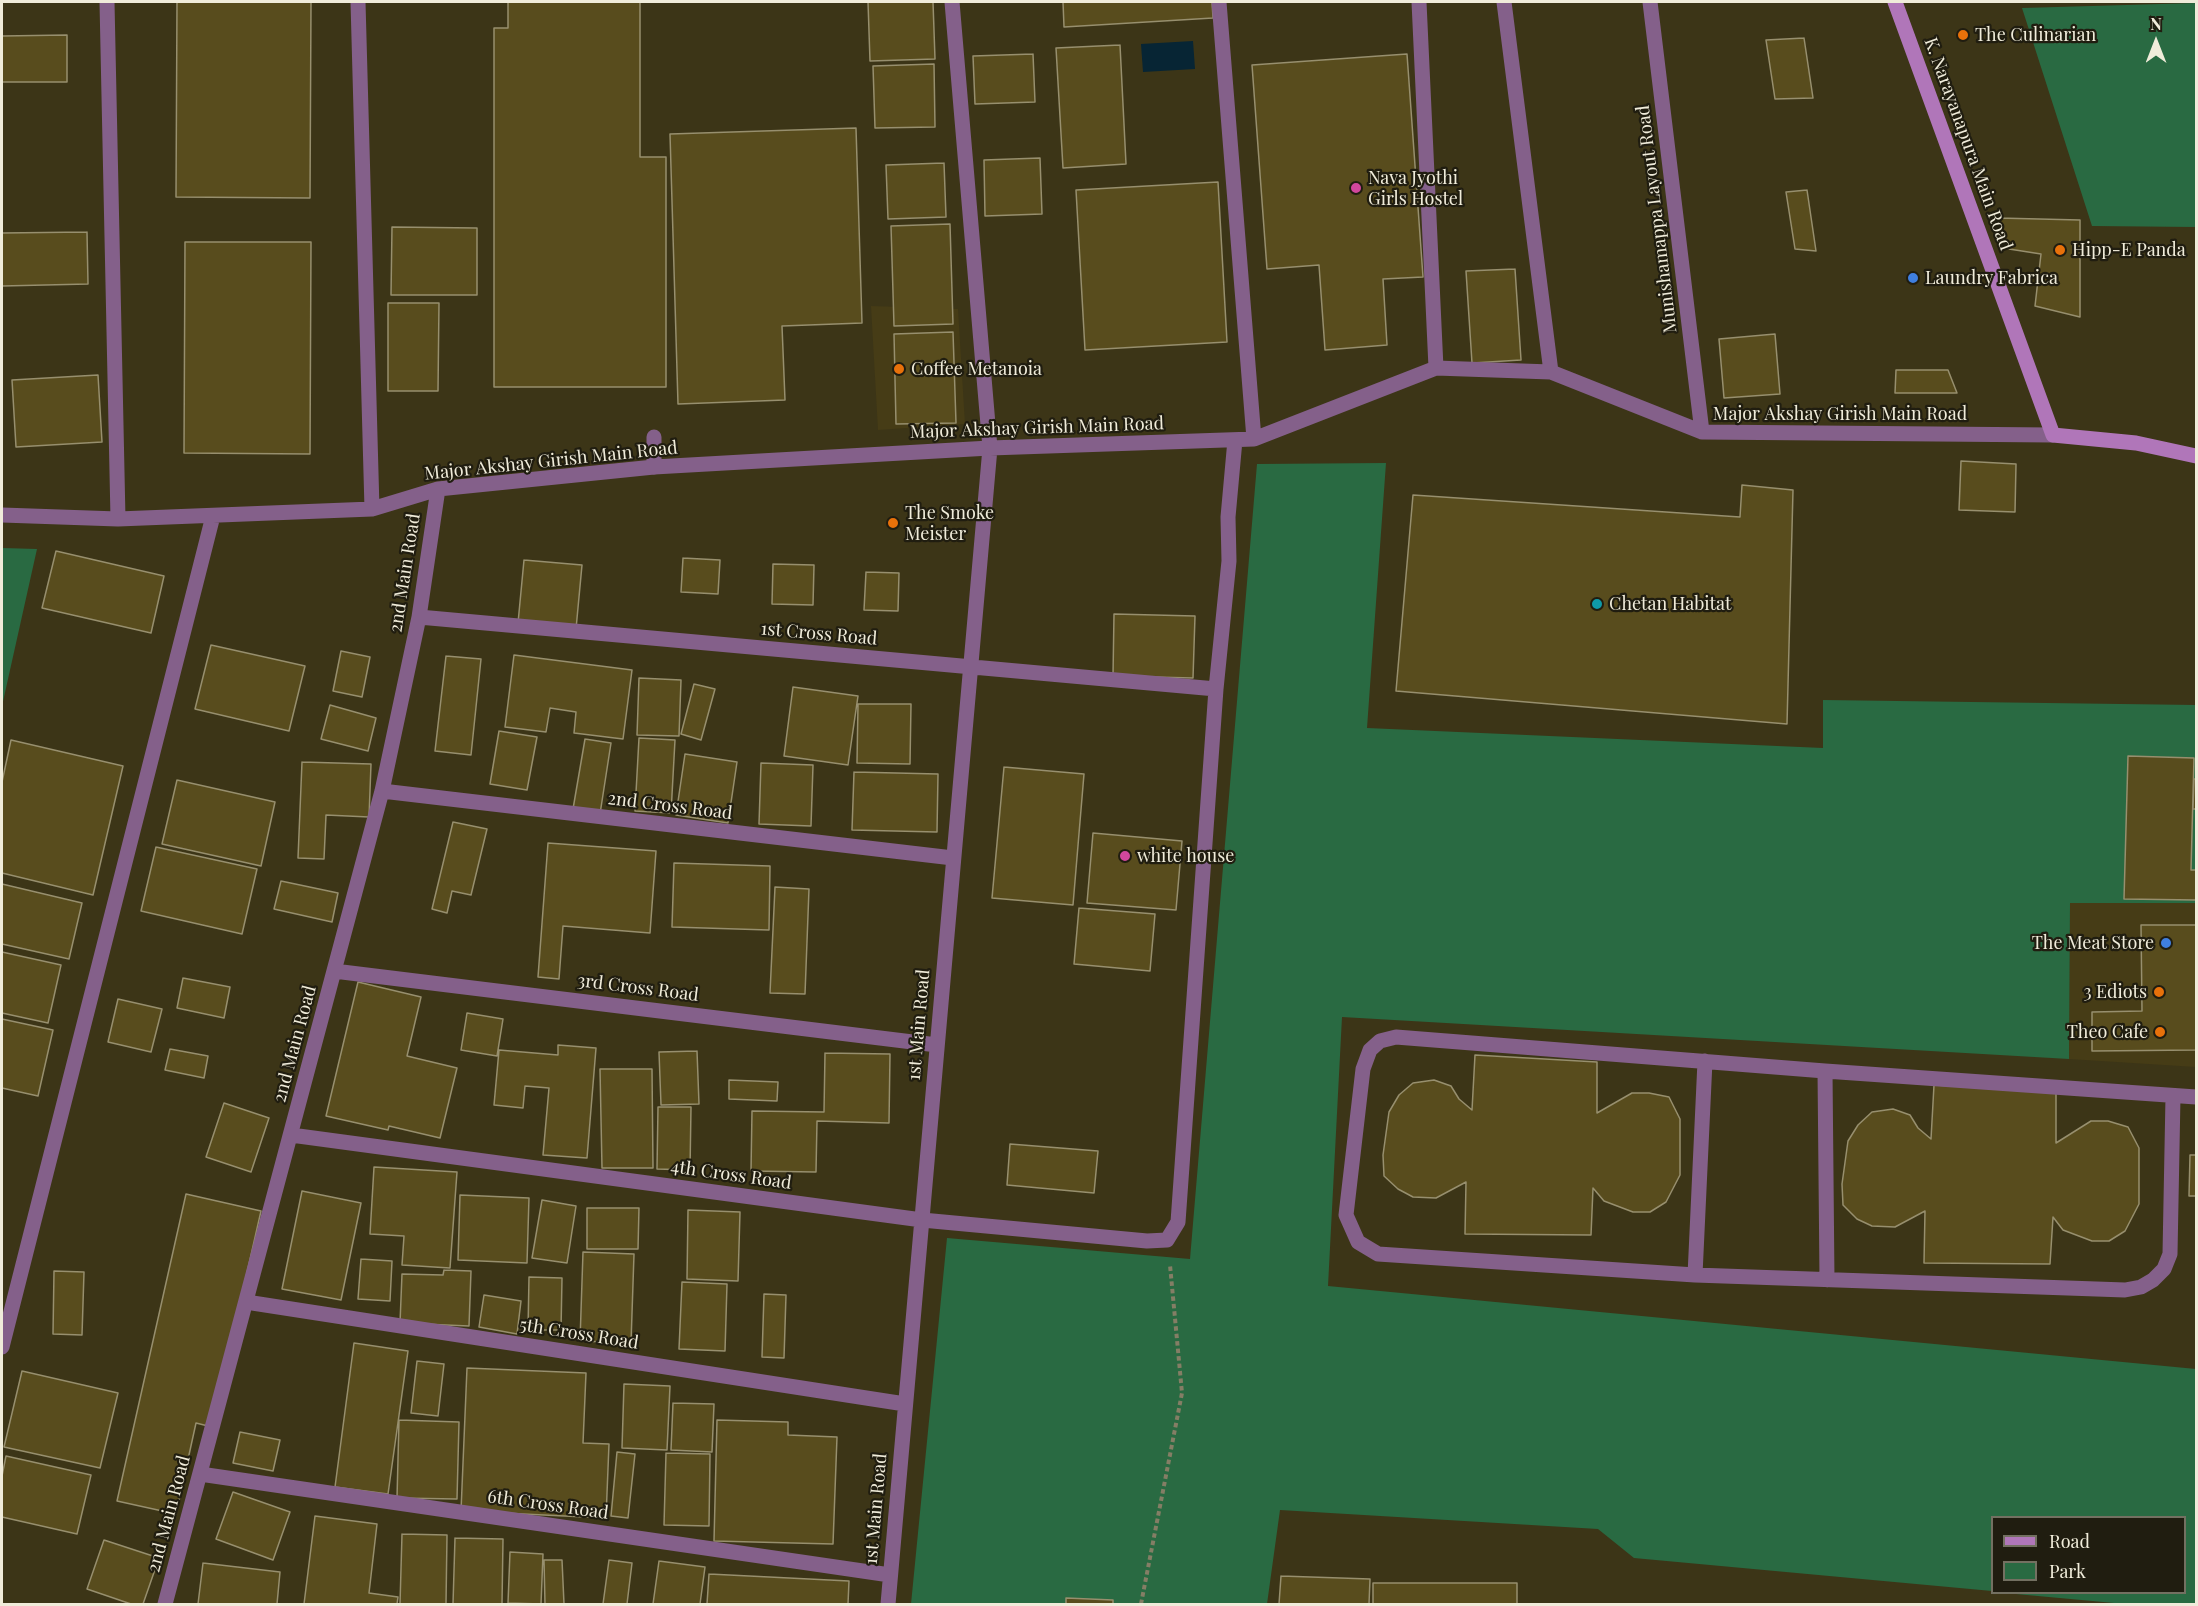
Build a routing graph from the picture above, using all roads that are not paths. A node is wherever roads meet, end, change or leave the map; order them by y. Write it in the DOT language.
graph roads {
  1 [pos="107,2"];
  2 [pos="358,2"];
  3 [pos="952,2"];
  4 [pos="1219,2"];
  5 [pos="1419,2"];
  6 [pos="1504,2"];
  7 [pos="1650,2"];
  8 [pos="1895,2"];
  9 [pos="1436,368"];
  10 [pos="1551,372"];
  11 [pos="1702,432"];
  12 [pos="2053,435"];
  13 [pos="654,437"];
  14 [pos="1254,439"];
  15 [pos="1235,440"];
  16 [pos="990,448"];
  17 [pos="2196,456"];
  18 [pos="654,467"];
  19 [pos="438,489"];
  20 [pos="372,509"];
  21 [pos="2,516"];
  22 [pos="213,516"];
  23 [pos="118,519"];
  24 [pos="419,618"];
  25 [pos="970,667"];
  26 [pos="1216,689"];
  27 [pos="382,791"];
  28 [pos="954,858"];
  29 [pos="334,972"];
  30 [pos="937,1045"];
  31 [pos="1705,1061"];
  32 [pos="1825,1071"];
  33 [pos="2173,1096"];
  34 [pos="2196,1097"];
  35 [pos="291,1135"];
  36 [pos="922,1220"];
  37 [pos="1695,1275"];
  38 [pos="1827,1280"];
  39 [pos="246,1302"];
  40 [pos="2,1347"];
  41 [pos="905,1404"];
  42 [pos="200,1474"];
  43 [pos="890,1575"];
  44 [pos="165,1605"];
  45 [pos="888,1605"];
  1 -- 23 [label="street"];
  2 -- 20 [label="street"];
  3 -- 16 [label="street, 1st Main Road"];
  4 -- 14 [label="street"];
  5 -- 9 [label="street"];
  6 -- 10 [label="street"];
  7 -- 11 [label="street, Munishamappa Layout Road"];
  8 -- 12 [label="street, K. Narayanapura Main Road"];
  9 -- 10 [label="street, Major Akshay Girish Main Road"];
  9 -- 14 [label="street, Major Akshay Girish Main Road"];
  10 -- 11 [label="street, Major Akshay Girish Main Road"];
  11 -- 12 [label="street, Major Akshay Girish Main Road"];
  12 -- 17 [label="street"];
  13 -- 18 [label="street"];
  14 -- 15 [label="street, Major Akshay Girish Main Road"];
  15 -- 16 [label="street, Major Akshay Girish Main Road"];
  15 -- 26 [label="street"];
  16 -- 18 [label="street, Major Akshay Girish Main Road"];
  16 -- 25 [label="street, 1st Main Road"];
  18 -- 19 [label="street, Major Akshay Girish Main Road"];
  19 -- 20 [label="street, Major Akshay Girish Main Road"];
  19 -- 24 [label="street, 2nd Main Road"];
  20 -- 22 [label="street, Major Akshay Girish Main Road"];
  21 -- 23 [label="street, Major Akshay Girish Main Road"];
  22 -- 23 [label="street, Major Akshay Girish Main Road"];
  22 -- 40 [label="street"];
  24 -- 25 [label="street, 1st Cross Road"];
  24 -- 27 [label="street, 2nd Main Road"];
  25 -- 26 [label="street, 1st Cross Road"];
  25 -- 28 [label="street, 1st Main Road"];
  26 -- 36 [label="street, 4th Cross Road"];
  27 -- 28 [label="street, 2nd Cross Road"];
  27 -- 29 [label="street, 2nd Main Road"];
  28 -- 30 [label="street, 1st Main Road"];
  29 -- 30 [label="street, 3rd Cross Road"];
  29 -- 35 [label="street, 2nd Main Road"];
  30 -- 36 [label="street, 1st Main Road"];
  31 -- 32 [label="street"];
  31 -- 37 [label="street"];
  31 -- 37 [label="street"];
  32 -- 33 [label="street"];
  32 -- 38 [label="street"];
  33 -- 34 [label="street"];
  33 -- 38 [label="street"];
  35 -- 36 [label="street, 4th Cross Road"];
  35 -- 39 [label="street, 2nd Main Road"];
  36 -- 41 [label="street, 1st Main Road"];
  37 -- 38 [label="street"];
  39 -- 41 [label="street, 5th Cross Road"];
  39 -- 42 [label="street, 2nd Main Road"];
  41 -- 43 [label="street, 1st Main Road"];
  42 -- 43 [label="street, 6th Cross Road"];
  42 -- 44 [label="street, 2nd Main Road"];
  43 -- 45 [label="street, 1st Main Road"];
}
